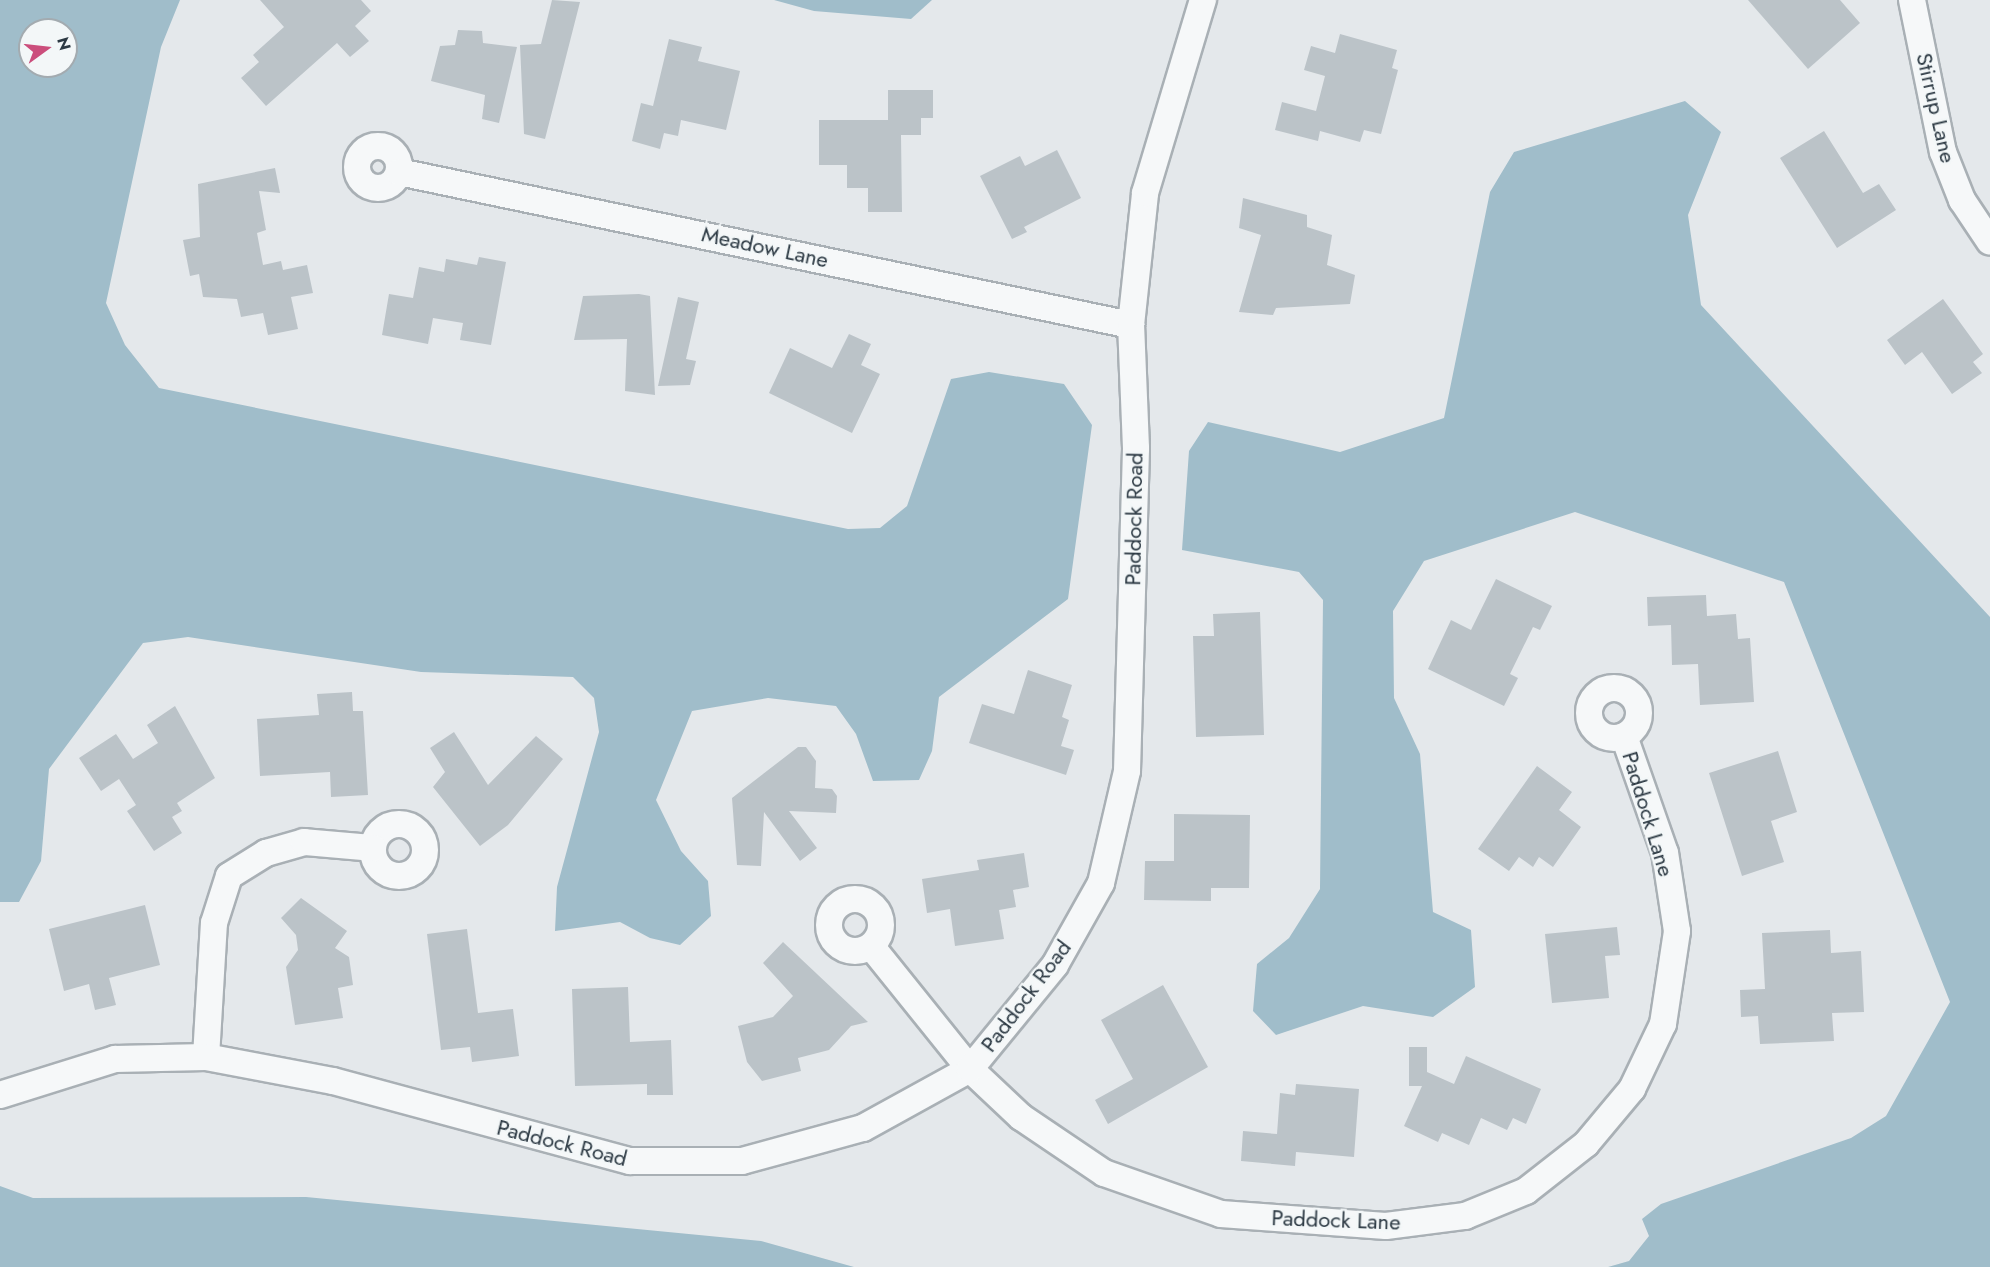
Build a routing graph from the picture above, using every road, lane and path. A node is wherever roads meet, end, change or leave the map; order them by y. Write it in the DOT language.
graph roads {
  1 [pos="1203,0"];
  2 [pos="1912,0"];
  3 [pos="399,172"];
  4 [pos="1990,242"];
  5 [pos="1131,325"];
  6 [pos="1624,736"];
  7 [pos="373,848"];
  8 [pos="871,946"];
  9 [pos="206,1057"];
  10 [pos="970,1068"];
  11 [pos="0,1095"];
  1 -- 5 [label="street, Paddock Road"];
  2 -- 4 [label="street, Stirrup Lane"];
  3 -- 5 [label="street, Meadow Lane"];
  5 -- 10 [label="street, Paddock Road"];
  6 -- 10 [label="street, Paddock Lane"];
  7 -- 9 [label="street"];
  8 -- 10 [label="street, Paddock Lane"];
  9 -- 10 [label="street, Paddock Road"];
  9 -- 11 [label="street, Paddock Road"];
}
